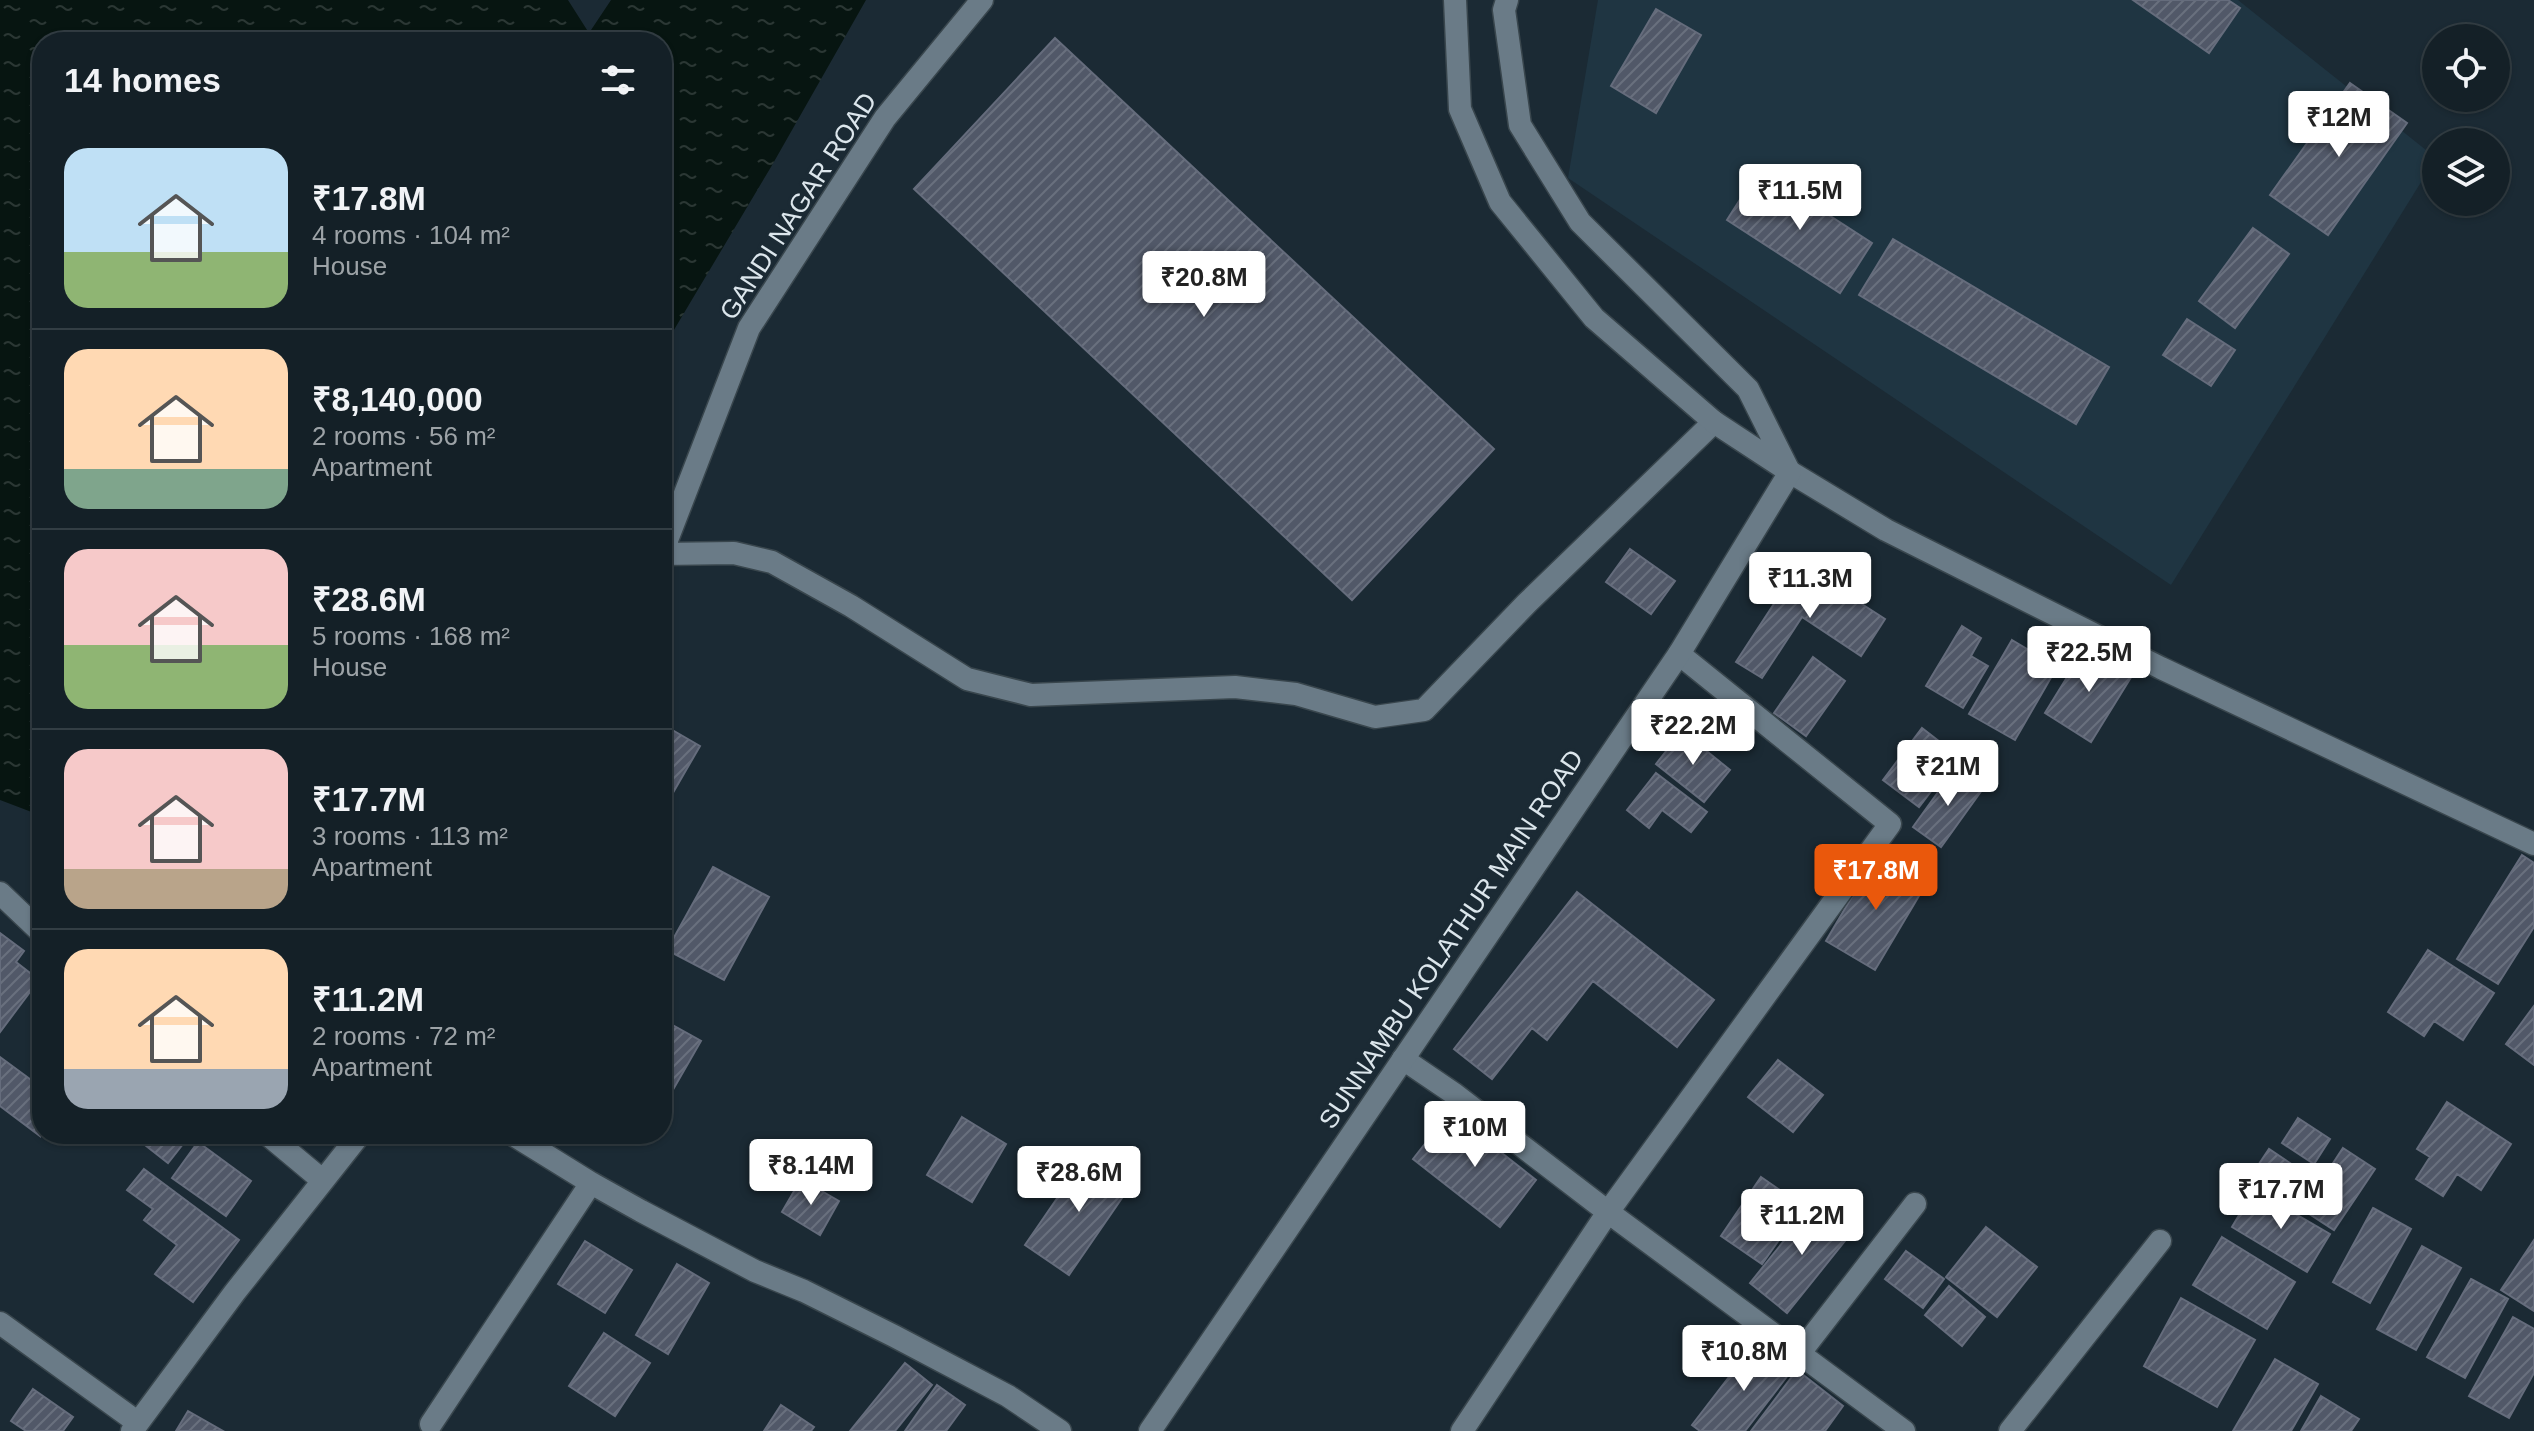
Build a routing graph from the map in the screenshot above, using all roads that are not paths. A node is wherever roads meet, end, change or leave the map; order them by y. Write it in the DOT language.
graph roads {
  1 [pos="982,0"];
  2 [pos="1455,0"];
  3 [pos="1507,0"];
  4 [pos="1714,422"];
  5 [pos="1790,472"];
  6 [pos="672,527"];
  7 [pos="672,553"];
  8 [pos="1679,654"];
  9 [pos="2534,844"];
  10 [pos="0,893"];
  11 [pos="32,923"];
  12 [pos="1403,1059"];
  13 [pos="279,1144"];
  14 [pos="352,1144"];
  15 [pos="528,1144"];
  16 [pos="322,1180"];
  17 [pos="591,1183"];
  18 [pos="1915,1204"];
  19 [pos="1608,1212"];
  20 [pos="2160,1241"];
  21 [pos="0,1323"];
  22 [pos="1799,1354"];
  23 [pos="431,1424"];
  24 [pos="134,1426"];
  25 [pos="1060,1431"];
  26 [pos="1150,1431"];
  27 [pos="1462,1431"];
  28 [pos="1904,1431"];
  29 [pos="2010,1431"];
  1 -- 6 [label="street, GANDI NAGAR ROAD"];
  2 -- 4 [label="street"];
  3 -- 5 [label="street"];
  4 -- 5 [label="street"];
  4 -- 7 [label="street"];
  5 -- 8 [label="street, SUNNAMBU KOLATHUR MAIN ROAD"];
  5 -- 9 [label="street"];
  8 -- 12 [label="street, SUNNAMBU KOLATHUR MAIN ROAD"];
  8 -- 19 [label="street"];
  10 -- 11 [label="street"];
  12 -- 19 [label="street"];
  12 -- 26 [label="street, SUNNAMBU KOLATHUR MAIN ROAD"];
  13 -- 16 [label="street"];
  14 -- 16 [label="street"];
  15 -- 17 [label="street"];
  16 -- 24 [label="street"];
  17 -- 23 [label="street"];
  17 -- 25 [label="street"];
  18 -- 22 [label="street"];
  19 -- 22 [label="street"];
  19 -- 27 [label="street"];
  20 -- 29 [label="street"];
  21 -- 24 [label="street"];
  22 -- 28 [label="street"];
}
